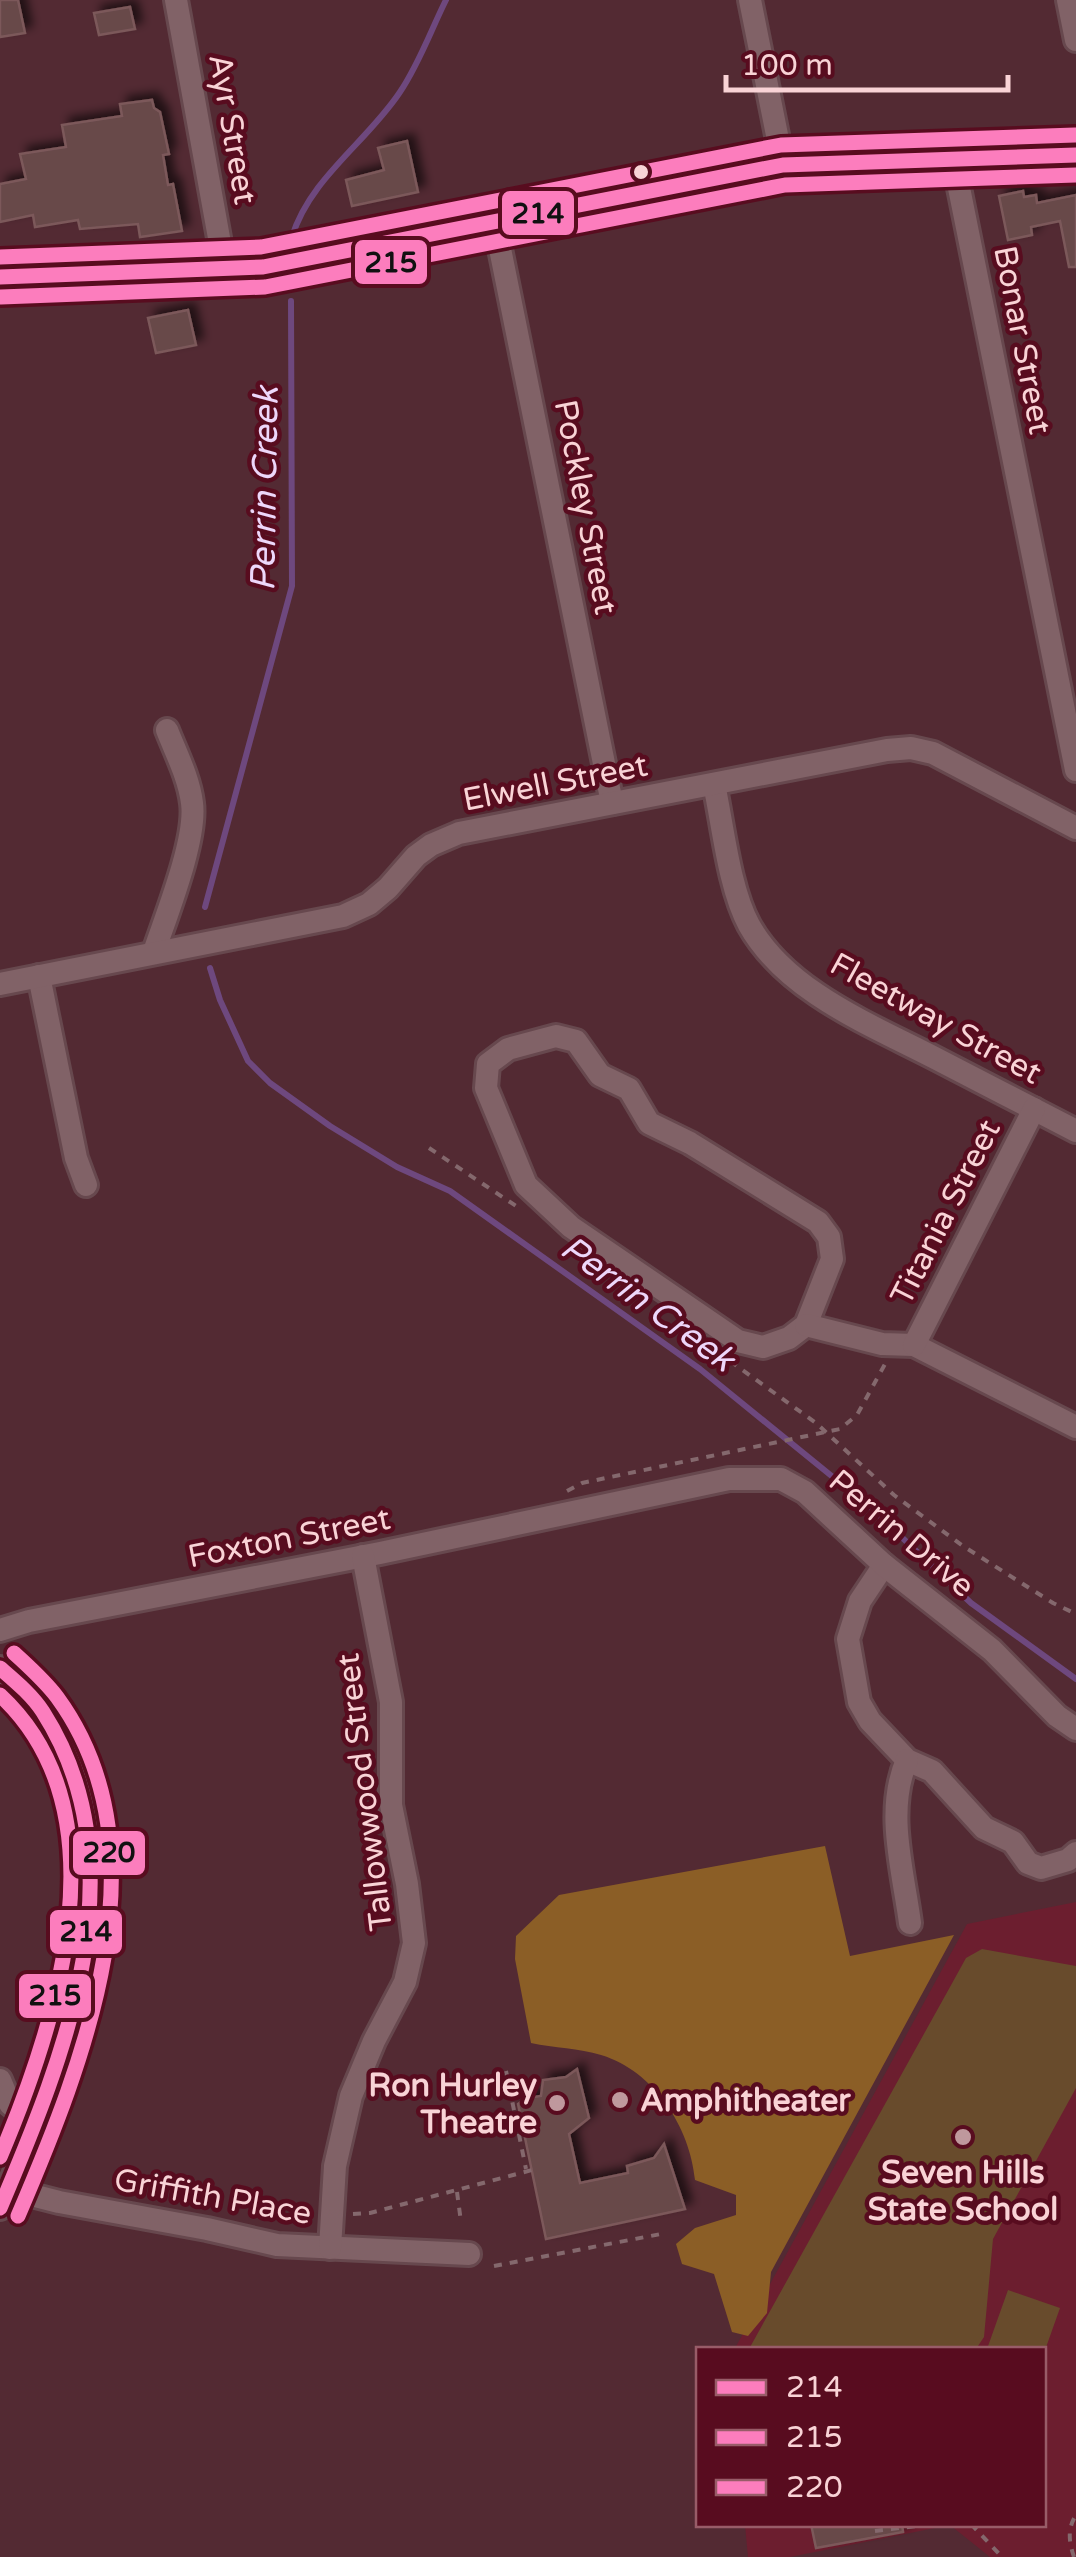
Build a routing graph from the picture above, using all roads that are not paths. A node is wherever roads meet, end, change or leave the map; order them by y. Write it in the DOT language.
graph roads {
  1 [pos="176,0"];
  2 [pos="750,0"];
  3 [pos="1068,0"];
  4 [pos="1076,40"];
  5 [pos="1076,156"];
  6 [pos="954,158"];
  7 [pos="783,165"];
  8 [pos="496,224"];
  9 [pos="225,271"];
  10 [pos="0,276"];
  11 [pos="167,730"];
  12 [pos="1076,770"];
  13 [pos="714,784"];
  14 [pos="612,803"];
  15 [pos="1075,826"];
  16 [pos="154,952"];
  17 [pos="39,976"];
  18 [pos="0,984"];
  19 [pos="1034,1109"];
  20 [pos="1076,1131"];
  21 [pos="86,1185"];
  22 [pos="806,1325"];
  23 [pos="905,1344"];
  24 [pos="1076,1427"];
  25 [pos="592,1508"];
  26 [pos="363,1556"];
  27 [pos="884,1566"];
  28 [pos="0,1630"];
  29 [pos="0,1668"];
  30 [pos="1076,1729"];
  31 [pos="907,1760"];
  32 [pos="1076,1853"];
  33 [pos="910,1923"];
  34 [pos="0,2080"];
  35 [pos="35,2125"];
  36 [pos="4,2198"];
  37 [pos="330,2248"];
  38 [pos="469,2254"];
  1 -- 9 [label="street, Ayr Street"];
  2 -- 7 [label="street"];
  3 -- 4 [label="street"];
  5 -- 6 [label="main road"];
  6 -- 7 [label="main road"];
  6 -- 12 [label="street, Bonar Street"];
  7 -- 8 [label="main road"];
  8 -- 9 [label="main road"];
  8 -- 14 [label="street, Pockley Street"];
  9 -- 10 [label="main road"];
  11 -- 16 [label="street"];
  13 -- 14 [label="street, Elwell Street"];
  13 -- 15 [label="street, Elwell Street"];
  13 -- 19 [label="street, Fleetway Street"];
  14 -- 16 [label="street, Elwell Street"];
  16 -- 17 [label="street, Elwell Street"];
  17 -- 18 [label="street, Elwell Street"];
  17 -- 21 [label="street"];
  19 -- 20 [label="street, Fleetway Street"];
  19 -- 23 [label="street, Titania Street"];
  22 -- 22 [label="street"];
  22 -- 23 [label="street"];
  23 -- 24 [label="street"];
  25 -- 26 [label="street, Foxton Street"];
  25 -- 27 [label="street, Perrin Drive"];
  26 -- 28 [label="street, Foxton Street"];
  26 -- 37 [label="street, Tallowwood Street"];
  27 -- 30 [label="street, Perrin Drive"];
  27 -- 31 [label="street"];
  29 -- 35 [label="street"];
  31 -- 32 [label="street"];
  31 -- 33 [label="street"];
  34 -- 35 [label="street"];
  35 -- 36 [label="street"];
  36 -- 37 [label="street, Griffith Place"];
  37 -- 38 [label="street, Griffith Place"];
}
